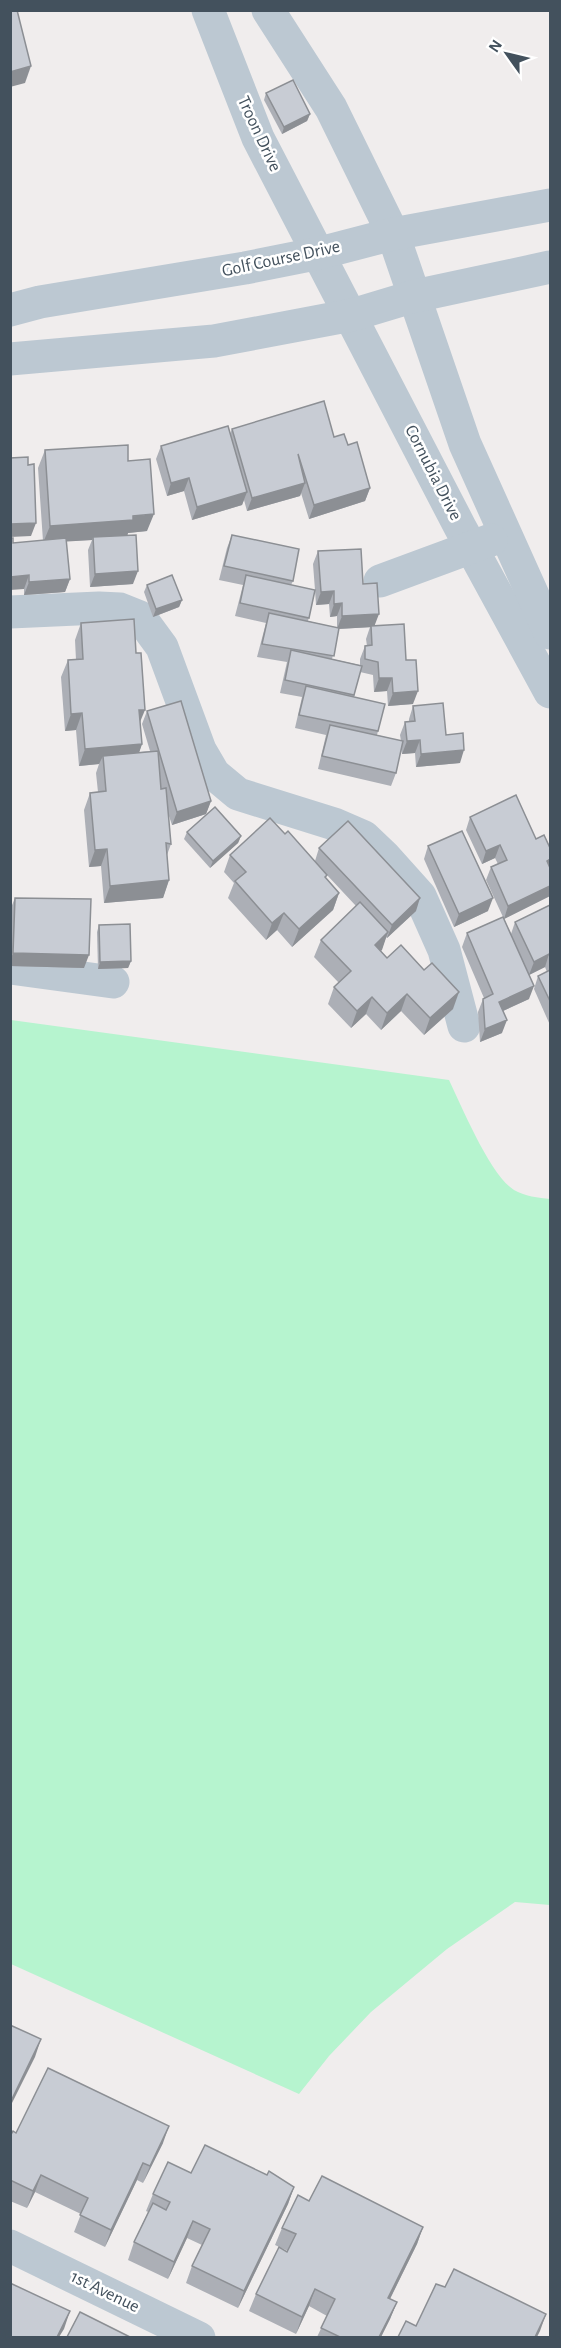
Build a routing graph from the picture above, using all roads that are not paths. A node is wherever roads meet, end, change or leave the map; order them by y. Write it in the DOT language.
graph roads {
  1 [pos="208,10"];
  2 [pos="268,10"];
  3 [pos="550,205"];
  4 [pos="393,234"];
  5 [pos="320,253"];
  6 [pos="550,267"];
  7 [pos="415,296"];
  8 [pos="10,309"];
  9 [pos="352,315"];
  10 [pos="10,359"];
  11 [pos="506,533"];
  12 [pos="472,548"];
  13 [pos="380,581"];
  14 [pos="10,612"];
  15 [pos="550,633"];
  16 [pos="550,692"];
  17 [pos="10,968"];
  18 [pos="113,982"];
  19 [pos="464,1026"];
  20 [pos="10,2247"];
  21 [pos="199,2337"];
  1 -- 5 [label="street, Troon Drive"];
  2 -- 4 [label="street"];
  3 -- 4 [label="street, Golf Course Drive"];
  4 -- 5 [label="street, Golf Course Drive"];
  4 -- 7 [label="street"];
  5 -- 8 [label="street, Golf Course Drive"];
  5 -- 9 [label="street, Cornubia Drive"];
  6 -- 7 [label="street"];
  7 -- 9 [label="street"];
  7 -- 11 [label="street"];
  9 -- 10 [label="street"];
  9 -- 12 [label="street, Cornubia Drive"];
  11 -- 12 [label="street"];
  11 -- 15 [label="street"];
  12 -- 13 [label="street"];
  12 -- 16 [label="street, Cornubia Drive"];
  14 -- 19 [label="street"];
  17 -- 18 [label="street"];
  20 -- 21 [label="street, 1st Avenue"];
}
